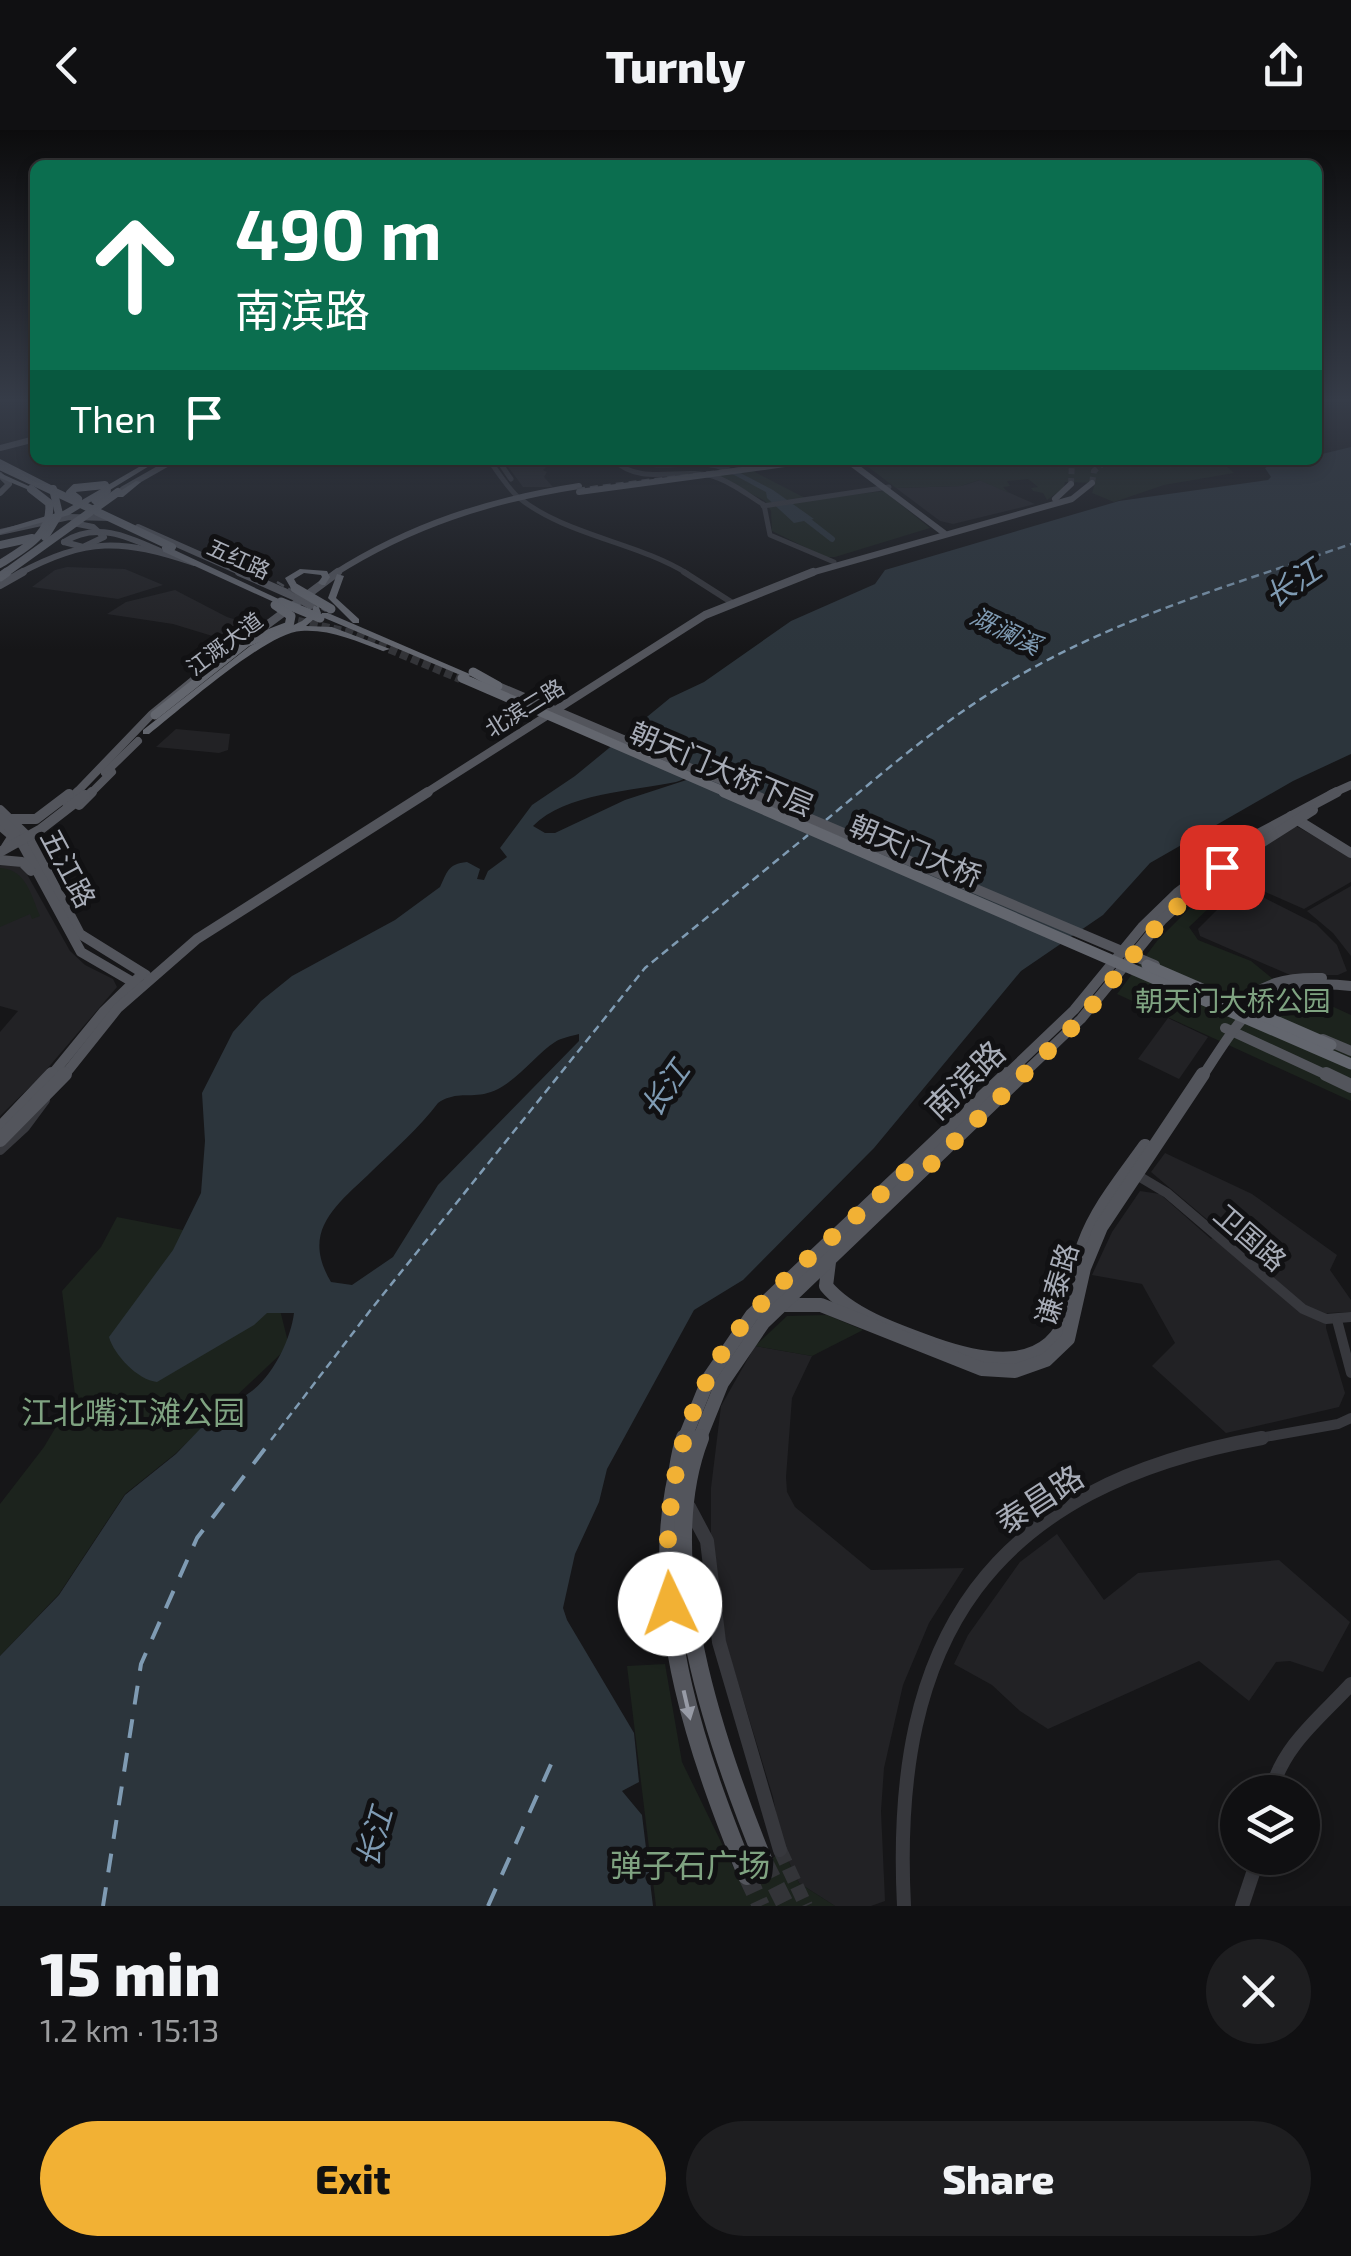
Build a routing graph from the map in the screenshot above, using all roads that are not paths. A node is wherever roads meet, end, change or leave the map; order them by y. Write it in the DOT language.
graph roads {
  1 [pos="23,485"];
  2 [pos="33,485"];
  3 [pos="36,485"];
  4 [pos="45,485"];
  5 [pos="85,485"];
  6 [pos="104,485"];
  7 [pos="116,485"];
  8 [pos="128,485"];
  9 [pos="133,485"];
  10 [pos="511,485"];
  11 [pos="514,485"];
  12 [pos="610,485"];
  13 [pos="727,485"];
  14 [pos="883,485"];
  15 [pos="1070,485"];
  16 [pos="1091,485"];
  17 [pos="886,487"];
  18 [pos="119,492"];
  19 [pos="522,497"];
  20 [pos="107,500"];
  21 [pos="1054,502"];
  22 [pos="91,504"];
  23 [pos="91,504"];
  24 [pos="91,504"];
  25 [pos="91,504"];
  26 [pos="762,506"];
  27 [pos="78,515"];
  28 [pos="121,522"];
  29 [pos="44,523"];
  30 [pos="59,523"];
  31 [pos="944,531"];
  32 [pos="0,532"];
  33 [pos="107,536"];
  34 [pos="64,542"];
  35 [pos="0,545"];
  36 [pos="170,550"];
  37 [pos="192,553"];
  38 [pos="834,562"];
  39 [pos="200,563"];
  40 [pos="822,565"];
  41 [pos="223,568"];
  42 [pos="0,571"];
  43 [pos="211,575"];
  44 [pos="340,576"];
  45 [pos="322,582"];
  46 [pos="296,593"];
  47 [pos="732,600"];
  48 [pos="280,601"];
  49 [pos="313,606"];
  50 [pos="326,614"];
  51 [pos="298,621"];
  52 [pos="362,625"];
  53 [pos="269,630"];
  54 [pos="283,632"];
  55 [pos="402,653"];
  56 [pos="466,676"];
  57 [pos="141,733"];
  58 [pos="123,756"];
  59 [pos="110,758"];
  60 [pos="1351,785"];
  61 [pos="1351,793"];
  62 [pos="0,810"];
  63 [pos="48,813"];
  64 [pos="1296,814"];
  65 [pos="4,821"];
  66 [pos="47,830"];
  67 [pos="24,839"];
  68 [pos="1351,844"];
  69 [pos="1,851"];
  70 [pos="1351,853"];
  71 [pos="44,860"];
  72 [pos="54,905"];
  73 [pos="126,964"];
  74 [pos="113,972"];
  75 [pos="147,975"];
  76 [pos="136,984"];
  77 [pos="1351,984"];
  78 [pos="1228,1029"];
  79 [pos="1351,1053"];
  80 [pos="1351,1065"];
  81 [pos="1351,1086"];
  82 [pos="44,1091"];
  83 [pos="966,1114"];
  84 [pos="0,1121"];
  85 [pos="0,1130"];
  86 [pos="0,1140"];
  87 [pos="0,1150"];
  88 [pos="941,1155"];
  89 [pos="1132,1172"];
  90 [pos="913,1173"];
  91 [pos="830,1261"];
  92 [pos="779,1307"];
  93 [pos="1351,1317"];
  94 [pos="1336,1320"];
  95 [pos="1351,1373"];
  96 [pos="1351,1418"];
  97 [pos="687,1504"];
  98 [pos="1351,1684"];
  99 [pos="1277,1775"];
  100 [pos="780,1850"];
  101 [pos="764,1862"];
  102 [pos="1252,1875"];
  103 [pos="747,1876"];
  104 [pos="904,1906"];
  105 [pos="1242,1906"];
  1 -- 42 [label="highway, bridge"];
  2 -- 36 [label="highway, 五红路, bridge"];
  3 -- 28 [label="highway, 五红路, bridge"];
  4 -- 30 [label="highway, bridge"];
  5 -- 23 [label="highway, bridge"];
  6 -- 24 [label="highway, bridge"];
  7 -- 32 [label="highway"];
  8 -- 18 [label="highway"];
  9 -- 18 [label="highway"];
  10 -- 19 [label="street"];
  11 -- 19 [label="street"];
  12 -- 19 [label="main road, 江溉大道, bridge"];
  13 -- 26 [label="street"];
  14 -- 17 [label="main road"];
  15 -- 21 [label="main road, 北滨二路"];
  16 -- 21 [label="main road, 北滨二路"];
  17 -- 26 [label="street"];
  17 -- 31 [label="main road"];
  18 -- 20 [label="highway, bridge"];
  18 -- 27 [label="highway, bridge"];
  18 -- 36 [label="highway, bridge"];
  19 -- 44 [label="main road, 江溉大道"];
  19 -- 45 [label="main road, 江溉大道"];
  19 -- 47 [label="street"];
  20 -- 34 [label="highway, bridge"];
  20 -- 42 [label="highway, bridge"];
  21 -- 31 [label="main road, 北滨二路"];
  22 -- 28 [label="highway, bridge"];
  25 -- 27 [label="highway, bridge"];
  26 -- 38 [label="street"];
  26 -- 40 [label="street"];
  27 -- 42 [label="highway, bridge"];
  28 -- 29 [label="main road"];
  28 -- 36 [label="highway, 五红路, bridge"];
  29 -- 30 [label="main road"];
  29 -- 32 [label="main road"];
  30 -- 32 [label="main road"];
  30 -- 33 [label="main road, bridge"];
  30 -- 35 [label="highway, bridge"];
  30 -- 42 [label="highway, bridge"];
  31 -- 38 [label="main road, 北滨二路"];
  31 -- 47 [label="main road, 北滨二路"];
  33 -- 34 [label="main road"];
  33 -- 42 [label="main road, bridge"];
  34 -- 36 [label="main road, bridge"];
  36 -- 37 [label="main road"];
  36 -- 39 [label="highway, 五红路"];
  36 -- 42 [label="main road, bridge"];
  36 -- 43 [label="highway"];
  37 -- 39 [label="highway"];
  37 -- 41 [label="main road"];
  38 -- 40 [label="main road, 北滨二路"];
  39 -- 41 [label="highway"];
  39 -- 43 [label="highway"];
  39 -- 48 [label="highway, 五红路"];
  40 -- 47 [label="main road, 北滨二路"];
  41 -- 46 [label="main road"];
  43 -- 48 [label="highway"];
  44 -- 52 [label="highway"];
  44 -- 53 [label="main road, 江溉大道"];
  45 -- 46 [label="highway"];
  45 -- 57 [label="main road, 江溉大道"];
  46 -- 49 [label="main road, bridge"];
  46 -- 50 [label="highway, bridge"];
  47 -- 75 [label="main road, 北滨二路"];
  48 -- 50 [label="highway, 五红路, bridge"];
  48 -- 57 [label="highway, bridge"];
  49 -- 50 [label="main road"];
  49 -- 54 [label="highway"];
  50 -- 52 [label="highway"];
  50 -- 55 [label="highway, 五红路"];
  50 -- 56 [label="highway, 五红路"];
  51 -- 53 [label="main road"];
  52 -- 56 [label="highway"];
  53 -- 57 [label="main road, 江溉大道"];
  54 -- 55 [label="highway"];
  54 -- 57 [label="highway"];
  55 -- 56 [label="highway, 五红路"];
  56 -- 79 [label="main road, 朝天门大桥下层, bridge"];
  56 -- 79 [label="highway, 朝天门大桥, bridge"];
  56 -- 80 [label="highway, 朝天门大桥, bridge"];
  57 -- 58 [label="main road, 江溉大道"];
  57 -- 59 [label="main road, 江溉大道"];
  58 -- 66 [label="main road"];
  58 -- 69 [label="main road, 江溉大道, bridge"];
  59 -- 63 [label="main road"];
  59 -- 69 [label="main road, 江溉大道, bridge"];
  60 -- 64 [label="main road, 南滨路"];
  61 -- 64 [label="main road, 南滨路"];
  62 -- 65 [label="main road, 五江路"];
  63 -- 65 [label="main road"];
  63 -- 67 [label="main road"];
  64 -- 68 [label="main road"];
  64 -- 70 [label="main road"];
  64 -- 83 [label="main road, 南滨路"];
  64 -- 88 [label="main road, 南滨路"];
  65 -- 67 [label="main road, 五江路"];
  65 -- 69 [label="main road, bridge"];
  66 -- 67 [label="main road"];
  66 -- 71 [label="main road"];
  67 -- 71 [label="main road, 五江路"];
  67 -- 72 [label="main road, 五江路"];
  69 -- 72 [label="main road"];
  71 -- 73 [label="main road, 五江路"];
  72 -- 74 [label="main road, 五江路"];
  73 -- 74 [label="main road"];
  73 -- 75 [label="main road, 五江路"];
  74 -- 76 [label="main road, 五江路"];
  75 -- 76 [label="main road, 北滨二路"];
  76 -- 82 [label="main road, 北滨二路"];
  77 -- 78 [label="main road, 谦泰路"];
  78 -- 81 [label="main road"];
  78 -- 89 [label="main road, 谦泰路"];
  82 -- 84 [label="street, 北滨二路"];
  82 -- 85 [label="main road, 北滨二路"];
  82 -- 86 [label="main road, 北滨二路"];
  82 -- 87 [label="street, 北滨二路"];
  83 -- 88 [label="main road"];
  83 -- 90 [label="main road, 南滨路"];
  88 -- 90 [label="main road, 南滨路"];
  89 -- 91 [label="main road, 谦泰路"];
  89 -- 92 [label="main road, 谦泰路"];
  89 -- 94 [label="street, 卫国路"];
  90 -- 91 [label="main road, 南滨路"];
  90 -- 103 [label="main road, 南滨路, one-way"];
  91 -- 92 [label="main road, 南滨路"];
  92 -- 97 [label="main road, 南滨路"];
  93 -- 94 [label="street"];
  94 -- 95 [label="street"];
  96 -- 104 [label="street, 泰昌路"];
  97 -- 100 [label="street"];
  97 -- 101 [label="main road, 南滨路"];
  98 -- 99 [label="street"];
  102 -- 105 [label="street"];
}
